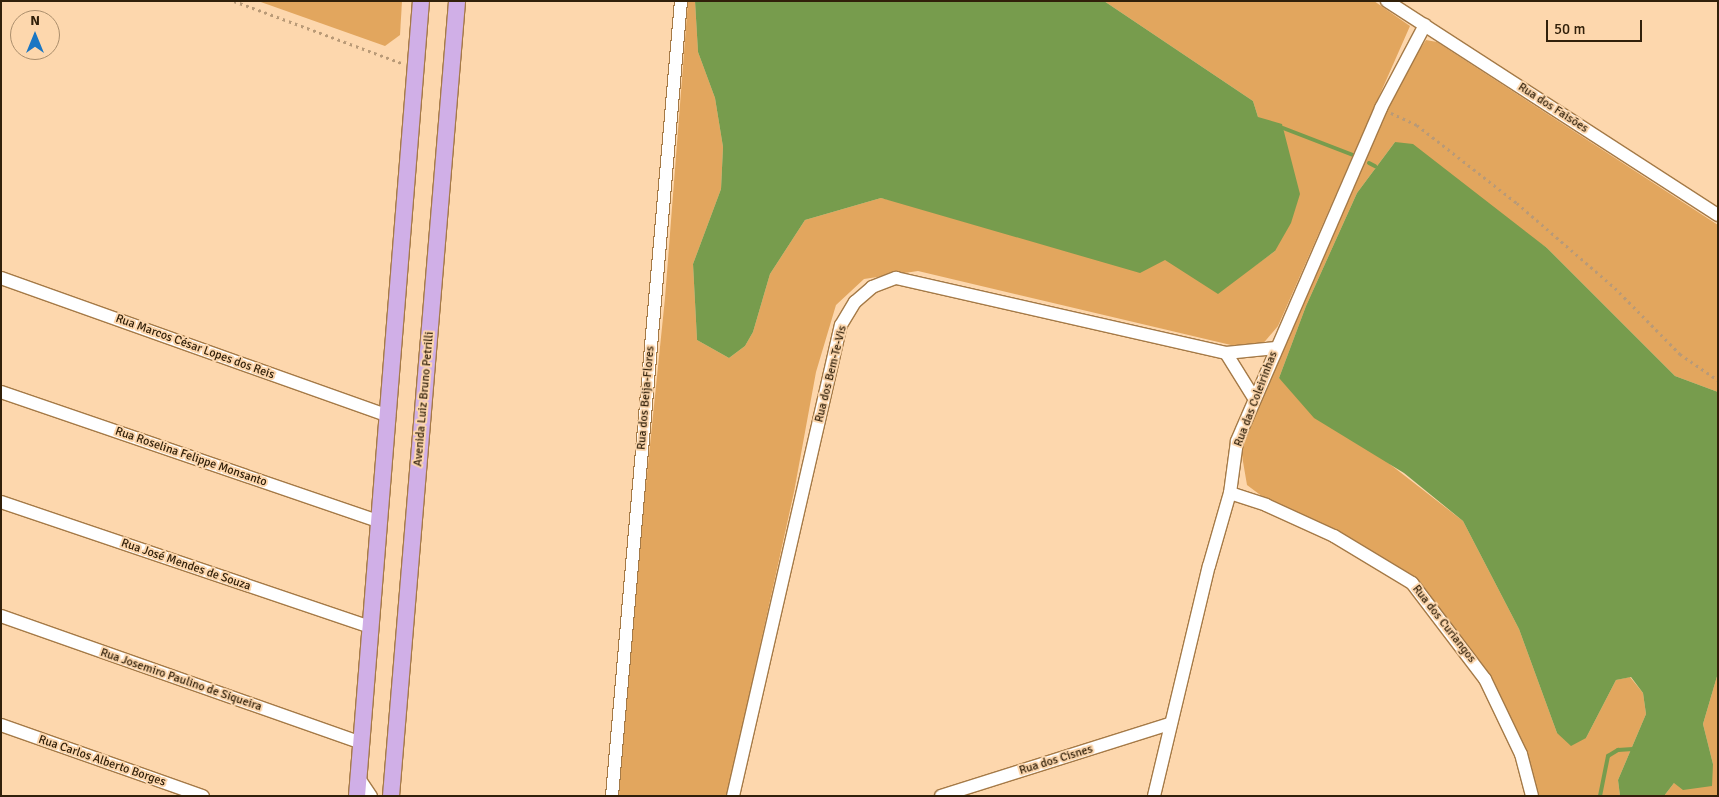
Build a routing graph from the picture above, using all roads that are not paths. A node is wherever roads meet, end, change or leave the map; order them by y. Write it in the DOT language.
graph roads {
  1 [pos="421,1"];
  2 [pos="457,1"];
  3 [pos="681,1"];
  4 [pos="1387,1"];
  5 [pos="1425,25"];
  6 [pos="1718,215"];
  7 [pos="1,278"];
  8 [pos="1276,348"];
  9 [pos="1226,353"];
  10 [pos="1,392"];
  11 [pos="1254,398"];
  12 [pos="389,416"];
  13 [pos="1230,493"];
  14 [pos="1,502"];
  15 [pos="380,522"];
  16 [pos="1,616"];
  17 [pos="371,627"];
  18 [pos="1170,724"];
  19 [pos="1,725"];
  20 [pos="361,744"];
  21 [pos="358,777"];
  22 [pos="393,779"];
  23 [pos="203,796"];
  24 [pos="357,796"];
  25 [pos="370,796"];
  26 [pos="382,796"];
  27 [pos="391,796"];
  28 [pos="612,796"];
  29 [pos="733,796"];
  30 [pos="941,796"];
  31 [pos="1154,796"];
  32 [pos="1532,796"];
  1 -- 12 [label="main road"];
  2 -- 22 [label="main road, Avenida Luiz Bruno Petrilli"];
  3 -- 28 [label="street, Rua dos Beija-Flores"];
  4 -- 5 [label="street, Rua dos Faisões"];
  5 -- 6 [label="street, Rua dos Faisões"];
  5 -- 8 [label="street, Rua das Coleirinhas"];
  7 -- 12 [label="street, Rua Marcos César Lopes dos Reis"];
  8 -- 9 [label="street, Rua dos Bem-Te-Vis"];
  8 -- 11 [label="street, Rua das Coleirinhas"];
  9 -- 11 [label="street"];
  9 -- 29 [label="street, Rua dos Bem-Te-Vis"];
  10 -- 15 [label="street, Rua Roselina Felippe Monsanto"];
  11 -- 13 [label="street, Rua das Coleirinhas"];
  12 -- 15 [label="main road"];
  13 -- 18 [label="street, Rua das Coleirinhas"];
  13 -- 32 [label="street, Rua dos Curiangos"];
  14 -- 17 [label="street, Rua José Mendes de Souza"];
  15 -- 17 [label="main road"];
  16 -- 20 [label="street, Rua Josemiro Paulino de Siqueira"];
  17 -- 20 [label="main road"];
  18 -- 30 [label="street, Rua dos Cisnes"];
  18 -- 31 [label="street, Rua das Coleirinhas"];
  19 -- 23 [label="street, Rua Carlos Alberto Borges"];
  20 -- 21 [label="main road"];
  21 -- 24 [label="main road"];
  21 -- 25 [label="street"];
  22 -- 26 [label="street"];
  22 -- 27 [label="main road, Avenida Luiz Bruno Petrilli"];
}
